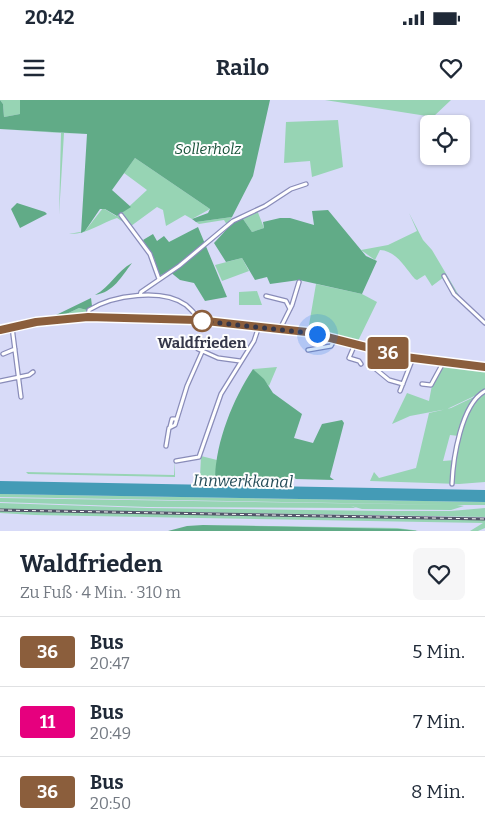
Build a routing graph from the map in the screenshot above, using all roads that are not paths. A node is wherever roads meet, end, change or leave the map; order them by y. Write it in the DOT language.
graph roads {
  1 [pos="306,184"];
  2 [pos="121,215"];
  3 [pos="444,276"];
  4 [pos="159,279"];
  5 [pos="299,282"];
  6 [pos="140,295"];
  7 [pos="266,296"];
  8 [pos="291,309"];
  9 [pos="88,317"];
  10 [pos="197,320"];
  11 [pos="485,322"];
  12 [pos="259,326"];
  13 [pos="12,327"];
  14 [pos="280,329"];
  15 [pos="0,330"];
  16 [pos="335,338"];
  17 [pos="355,344"];
  18 [pos="15,349"];
  19 [pos="198,349"];
  20 [pos="308,350"];
  21 [pos="202,352"];
  22 [pos="3,354"];
  23 [pos="413,358"];
  24 [pos="240,362"];
  25 [pos="443,363"];
  26 [pos="361,364"];
  27 [pos="372,366"];
  28 [pos="485,367"];
  29 [pos="33,372"];
  30 [pos="18,377"];
  31 [pos="0,381"];
  32 [pos="403,384"];
  33 [pos="422,384"];
  34 [pos="400,391"];
  35 [pos="485,392"];
  36 [pos="21,397"];
  37 [pos="166,446"];
  38 [pos="176,461"];
  39 [pos="452,484"];
  1 -- 4 [label="street"];
  2 -- 4 [label="street"];
  3 -- 11 [label="street"];
  4 -- 6 [label="street"];
  5 -- 8 [label="street"];
  6 -- 9 [label="street"];
  6 -- 10 [label="street"];
  7 -- 8 [label="street"];
  8 -- 14 [label="street"];
  9 -- 10 [label="street"];
  9 -- 13 [label="street"];
  10 -- 12 [label="street"];
  12 -- 14 [label="street"];
  12 -- 24 [label="street"];
  13 -- 15 [label="street"];
  13 -- 18 [label="street"];
  14 -- 16 [label="street"];
  16 -- 17 [label="street"];
  16 -- 20 [label="street"];
  17 -- 23 [label="street"];
  17 -- 26 [label="street"];
  18 -- 22 [label="street"];
  18 -- 30 [label="street"];
  19 -- 21 [label="street"];
  21 -- 24 [label="street"];
  21 -- 37 [label="street"];
  23 -- 25 [label="street"];
  23 -- 32 [label="street"];
  24 -- 38 [label="street"];
  25 -- 28 [label="street"];
  25 -- 33 [label="street"];
  27 -- 32 [label="street"];
  29 -- 30 [label="street"];
  30 -- 31 [label="street"];
  30 -- 36 [label="street"];
  32 -- 34 [label="street"];
  35 -- 39 [label="street"];
}
